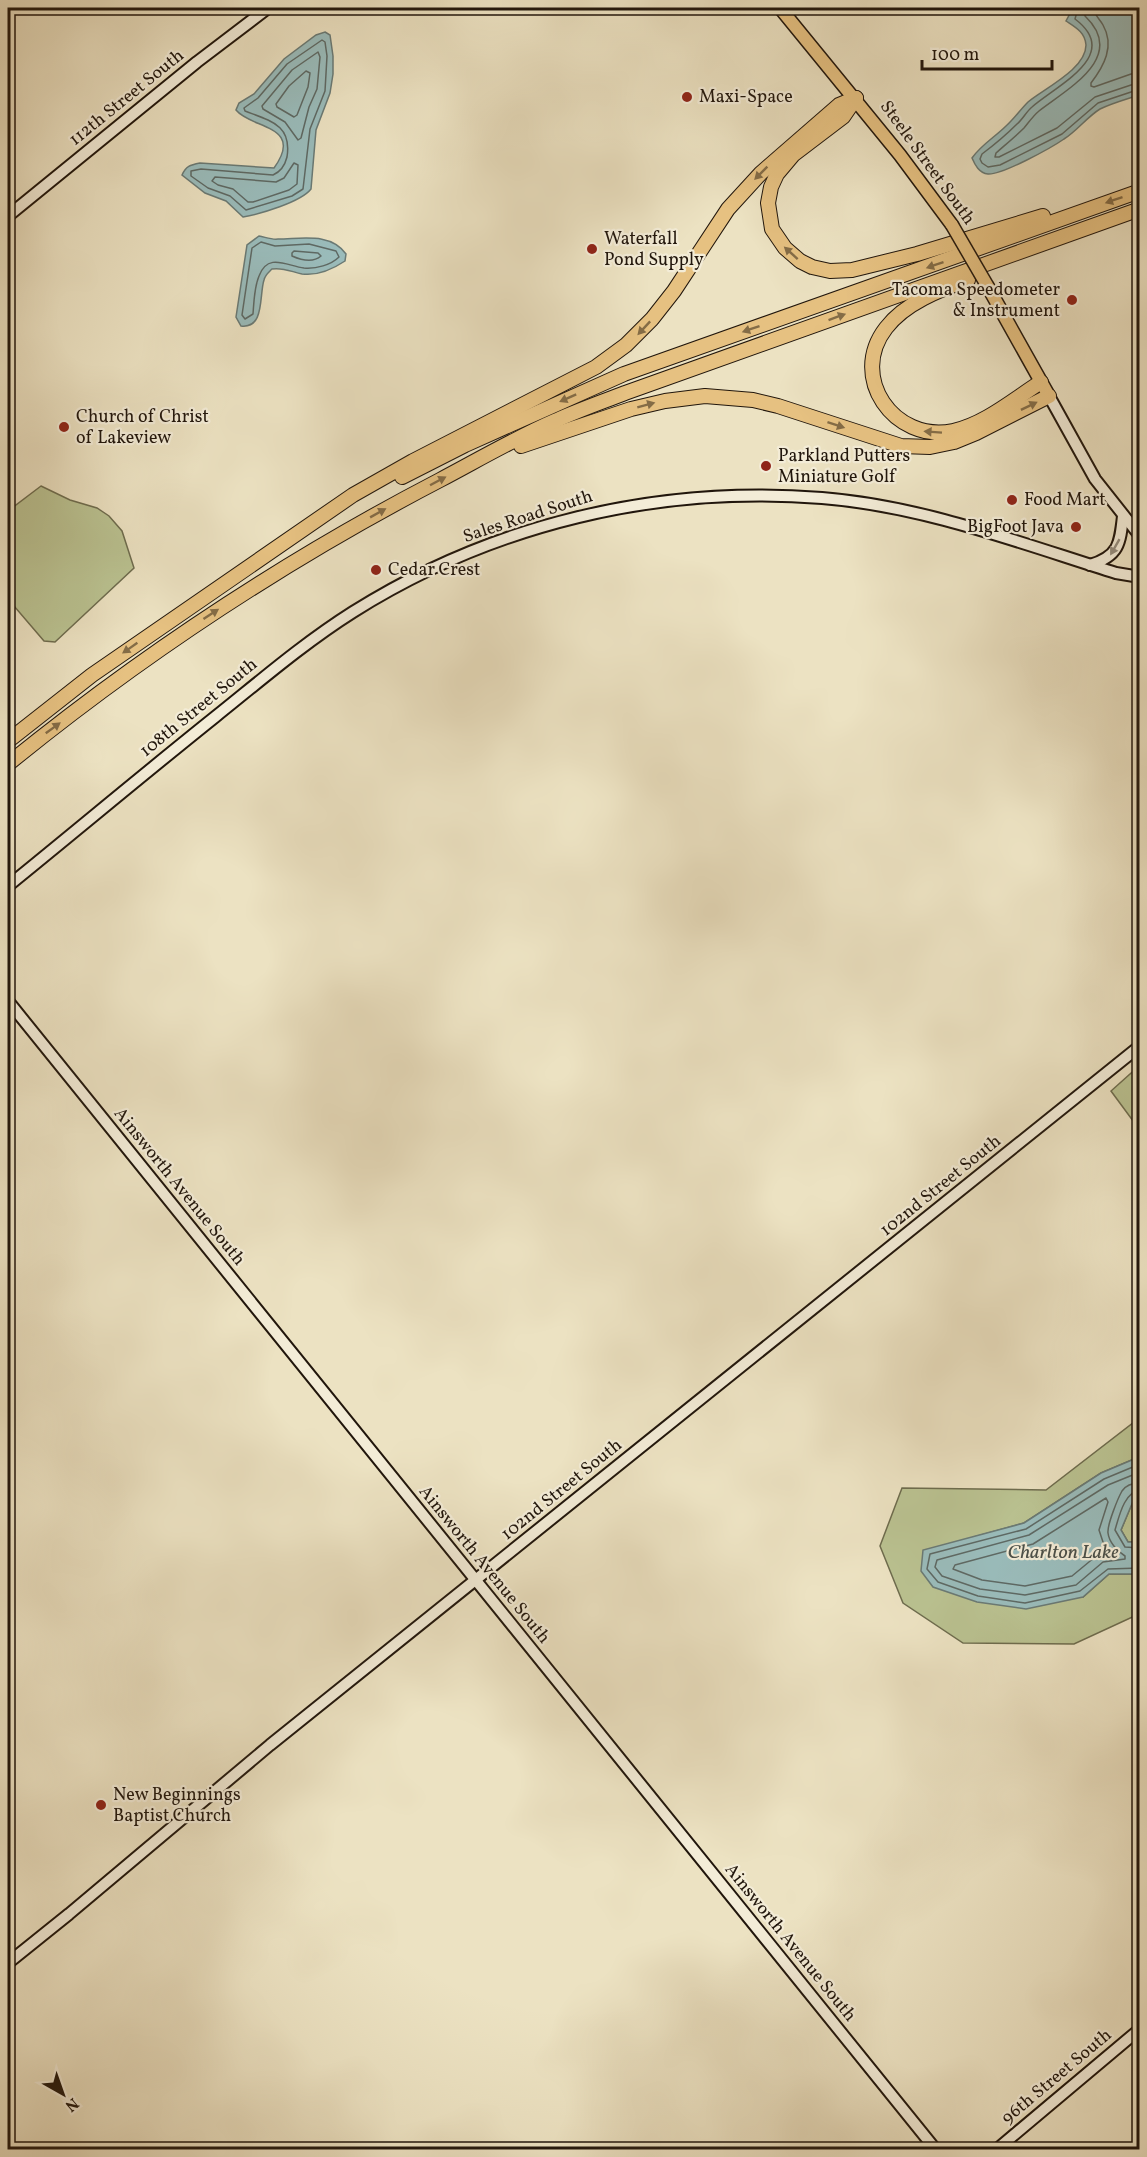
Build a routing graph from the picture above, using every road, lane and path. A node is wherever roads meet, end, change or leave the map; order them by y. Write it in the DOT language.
graph roads {
  1 [pos="268,8"];
  2 [pos="780,8"];
  3 [pos="856,98"];
  4 [pos="1140,191"];
  5 [pos="1088,209"];
  6 [pos="1140,209"];
  7 [pos="8,216"];
  8 [pos="1098,224"];
  9 [pos="1041,382"];
  10 [pos="1049,396"];
  11 [pos="471,464"];
  12 [pos="1123,516"];
  13 [pos="1140,536"];
  14 [pos="283,544"];
  15 [pos="1089,565"];
  16 [pos="424,573"];
  17 [pos="1140,577"];
  18 [pos="8,741"];
  19 [pos="8,764"];
  20 [pos="8,886"];
  21 [pos="8,1001"];
  22 [pos="1140,1046"];
  23 [pos="476,1580"];
  24 [pos="8,1963"];
  25 [pos="1140,2029"];
  26 [pos="936,2150"];
  27 [pos="996,2150"];
  1 -- 7 [label="street, 112th Street South"];
  2 -- 3 [label="main road, Steele Street South"];
  5 -- 3 [label="highway, one-way"];
  3 -- 9 [label="main road, Steele Street South, bridge"];
  3 -- 14 [label="highway, one-way"];
  4 -- 5 [label="highway, one-way"];
  5 -- 14 [label="highway, one-way"];
  6 -- 8 [label="highway"];
  9 -- 8 [label="highway, one-way"];
  11 -- 8 [label="highway, one-way"];
  9 -- 10 [label="main road, Steele Street South"];
  11 -- 10 [label="highway, one-way"];
  10 -- 12 [label="street, Steele Street South"];
  19 -- 11 [label="highway, one-way"];
  12 -- 13 [label="street, Steele Street South"];
  12 -- 15 [label="street, one-way"];
  14 -- 18 [label="highway, one-way"];
  15 -- 16 [label="street, Sales Road South"];
  15 -- 17 [label="street, Sales Road South"];
  16 -- 20 [label="street, 108th Street South"];
  21 -- 23 [label="street, Ainsworth Avenue South"];
  22 -- 23 [label="street, 102nd Street South"];
  23 -- 24 [label="street, 102nd Street South"];
  23 -- 26 [label="street, Ainsworth Avenue South"];
  25 -- 27 [label="street, 96th Street South"];
}
